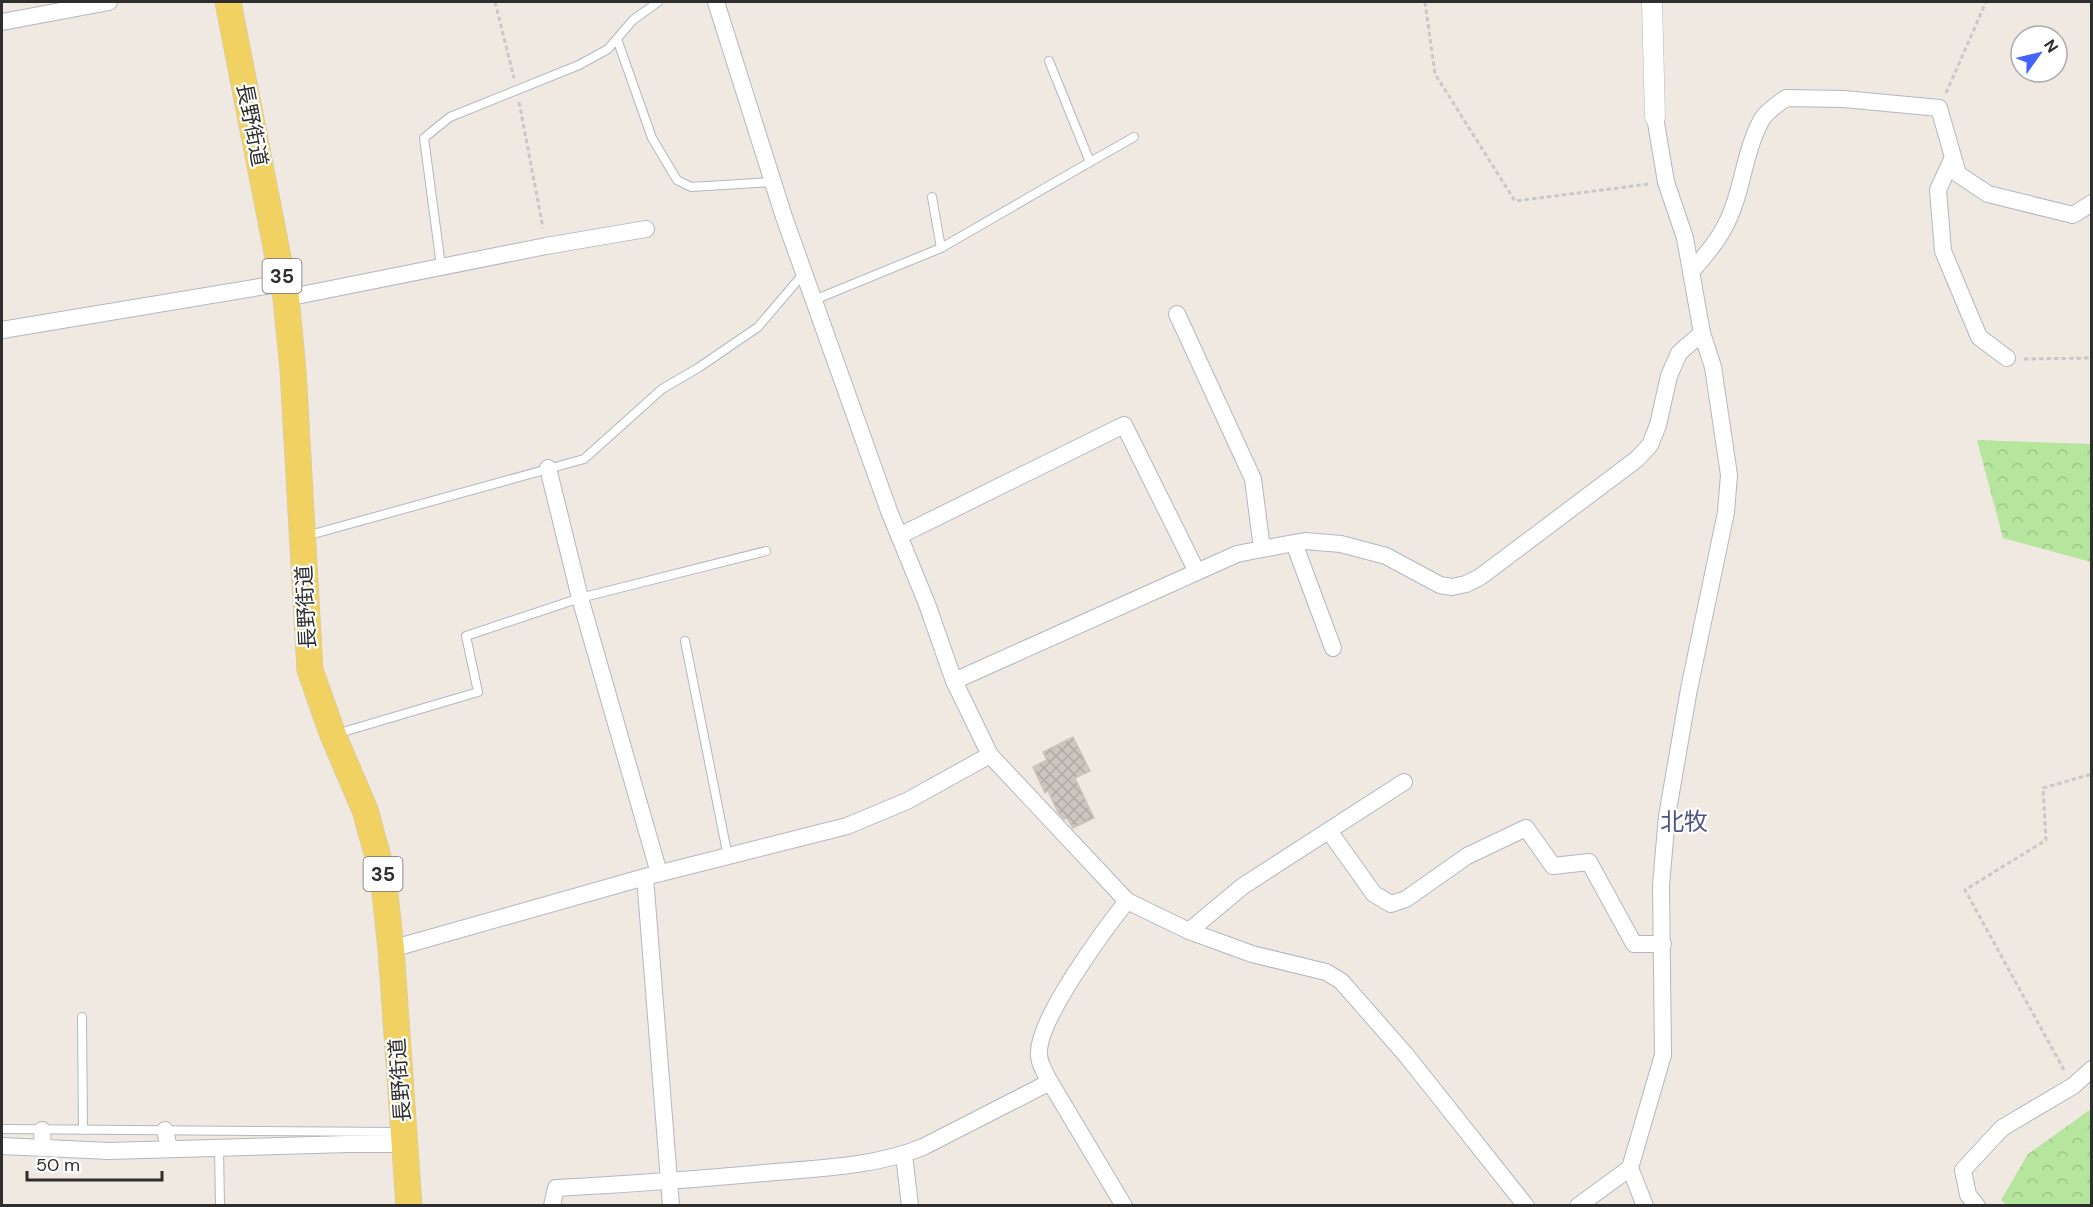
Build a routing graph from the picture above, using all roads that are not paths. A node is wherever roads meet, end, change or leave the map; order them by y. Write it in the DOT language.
graph roads {
  1 [pos="109,2"];
  2 [pos="228,2"];
  3 [pos="658,2"];
  4 [pos="716,2"];
  5 [pos="1652,2"];
  6 [pos="2,22"];
  7 [pos="617,39"];
  8 [pos="1049,62"];
  9 [pos="1655,117"];
  10 [pos="1134,137"];
  11 [pos="1953,157"];
  12 [pos="1090,162"];
  13 [pos="773,182"];
  14 [pos="932,197"];
  15 [pos="2091,203"];
  16 [pos="646,229"];
  17 [pos="941,248"];
  18 [pos="441,266"];
  19 [pos="804,272"];
  20 [pos="1691,272"];
  21 [pos="284,290"];
  22 [pos="814,300"];
  23 [pos="1177,314"];
  24 [pos="2,330"];
  25 [pos="1702,333"];
  26 [pos="2007,358"];
  27 [pos="548,468"];
  28 [pos="899,536"];
  29 [pos="303,537"];
  30 [pos="1294,543"];
  31 [pos="1262,549"];
  32 [pos="766,551"];
  33 [pos="1197,572"];
  34 [pos="580,598"];
  35 [pos="685,641"];
  36 [pos="1333,648"];
  37 [pos="954,681"];
  38 [pos="333,735"];
  39 [pos="990,755"];
  40 [pos="1404,782"];
  41 [pos="1329,831"];
  42 [pos="728,857"];
  43 [pos="652,875"];
  44 [pos="1127,901"];
  45 [pos="1188,931"];
  46 [pos="1663,944"];
  47 [pos="391,949"];
  48 [pos="82,1017"];
  49 [pos="2091,1069"];
  50 [pos="1050,1082"];
  51 [pos="2,1129"];
  52 [pos="42,1130"];
  53 [pos="83,1130"];
  54 [pos="165,1130"];
  55 [pos="403,1138"];
  56 [pos="263,1139"];
  57 [pos="2,1146"];
  58 [pos="43,1148"];
  59 [pos="169,1148"];
  60 [pos="219,1148"];
  61 [pos="904,1155"];
  62 [pos="1630,1168"];
  63 [pos="669,1182"];
  64 [pos="220,1206"];
  65 [pos="409,1206"];
  66 [pos="552,1206"];
  67 [pos="671,1206"];
  68 [pos="910,1206"];
  69 [pos="1124,1206"];
  70 [pos="1526,1206"];
  71 [pos="1578,1206"];
  72 [pos="1645,1206"];
  73 [pos="1977,1206"];
  1 -- 6 [label="street"];
  2 -- 21 [label="main road, 長野街道 / 35"];
  3 -- 7 [label="lane"];
  4 -- 13 [label="street"];
  5 -- 9 [label="street"];
  7 -- 13 [label="lane"];
  7 -- 18 [label="lane"];
  8 -- 12 [label="lane"];
  9 -- 20 [label="street"];
  10 -- 12 [label="lane"];
  11 -- 15 [label="street"];
  11 -- 20 [label="street"];
  11 -- 26 [label="street"];
  12 -- 17 [label="lane"];
  13 -- 19 [label="street"];
  14 -- 17 [label="lane"];
  16 -- 18 [label="street"];
  17 -- 22 [label="lane"];
  18 -- 21 [label="street"];
  19 -- 22 [label="street"];
  19 -- 27 [label="lane"];
  20 -- 25 [label="street"];
  21 -- 24 [label="street"];
  21 -- 29 [label="main road, 長野街道 / 35"];
  22 -- 28 [label="street"];
  23 -- 31 [label="street"];
  25 -- 30 [label="street"];
  25 -- 46 [label="street"];
  27 -- 29 [label="lane"];
  27 -- 34 [label="street"];
  28 -- 33 [label="street"];
  28 -- 37 [label="street"];
  29 -- 38 [label="main road, 長野街道 / 35"];
  30 -- 31 [label="street"];
  30 -- 36 [label="street"];
  31 -- 33 [label="street"];
  32 -- 34 [label="lane"];
  33 -- 37 [label="street"];
  34 -- 38 [label="lane"];
  34 -- 43 [label="street"];
  35 -- 42 [label="lane"];
  37 -- 39 [label="street"];
  38 -- 47 [label="main road, 長野街道 / 35"];
  39 -- 42 [label="street"];
  39 -- 44 [label="street"];
  40 -- 41 [label="street"];
  41 -- 45 [label="street"];
  41 -- 46 [label="street"];
  42 -- 43 [label="street"];
  43 -- 47 [label="street"];
  43 -- 63 [label="street"];
  44 -- 45 [label="street"];
  44 -- 50 [label="street"];
  45 -- 70 [label="street"];
  46 -- 62 [label="street"];
  47 -- 55 [label="main road, 長野街道 / 35"];
  48 -- 53 [label="lane"];
  49 -- 73 [label="street"];
  50 -- 61 [label="street"];
  50 -- 69 [label="street"];
  51 -- 52 [label="lane"];
  52 -- 53 [label="lane"];
  52 -- 58 [label="street"];
  53 -- 54 [label="lane"];
  54 -- 56 [label="lane"];
  54 -- 59 [label="street"];
  55 -- 56 [label="street"];
  55 -- 65 [label="main road, 長野街道 / 35"];
  56 -- 60 [label="street"];
  57 -- 58 [label="street"];
  58 -- 59 [label="street"];
  59 -- 60 [label="street"];
  60 -- 64 [label="lane"];
  61 -- 63 [label="street"];
  61 -- 68 [label="street"];
  62 -- 71 [label="street"];
  62 -- 72 [label="street"];
  63 -- 66 [label="street"];
  63 -- 67 [label="street"];
}
